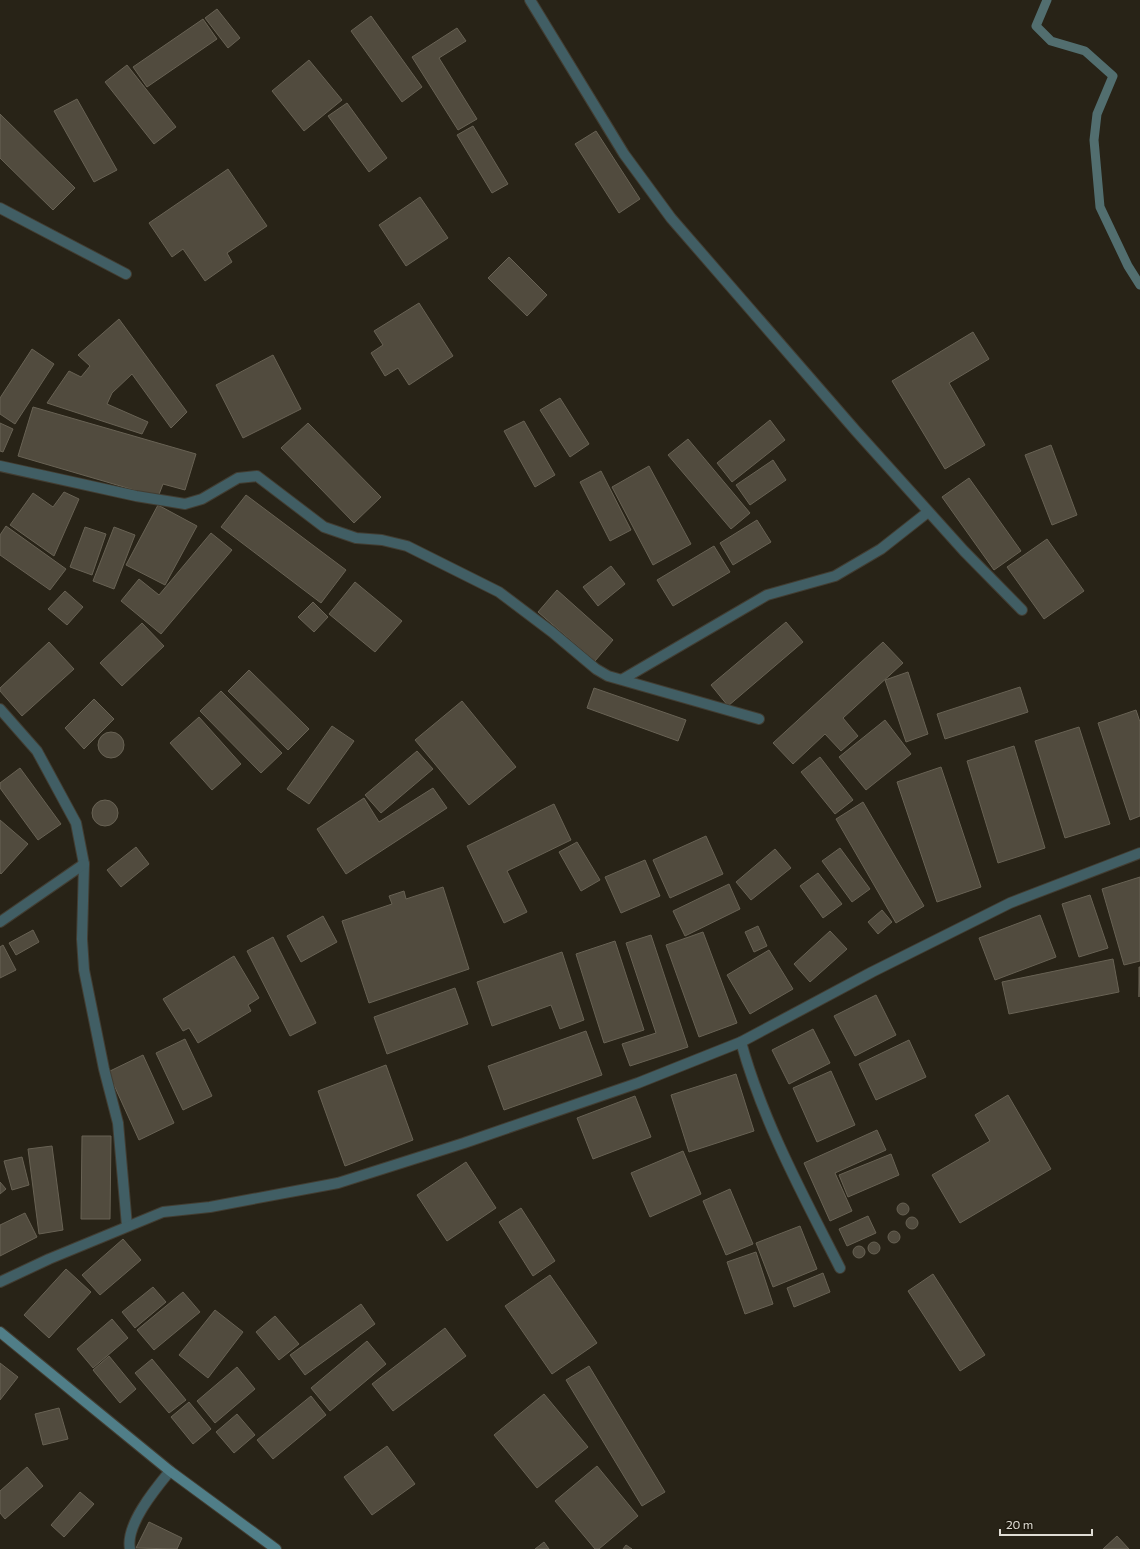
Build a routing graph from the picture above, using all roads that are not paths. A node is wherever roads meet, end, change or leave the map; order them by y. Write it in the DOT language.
graph roads {
  1 [pos="530,0"];
  2 [pos="0,208"];
  3 [pos="126,274"];
  4 [pos="0,466"];
  5 [pos="928,512"];
  6 [pos="1022,610"];
  7 [pos="623,680"];
  8 [pos="0,709"];
  9 [pos="759,719"];
  10 [pos="1140,854"];
  11 [pos="84,864"];
  12 [pos="0,922"];
  13 [pos="741,1042"];
  14 [pos="127,1226"];
  15 [pos="840,1268"];
  16 [pos="0,1282"];
  17 [pos="0,1332"];
  18 [pos="170,1471"];
  19 [pos="130,1549"];
  20 [pos="276,1549"];
  1 -- 5 [label="street"];
  2 -- 3 [label="street"];
  4 -- 7 [label="street"];
  5 -- 6 [label="street"];
  5 -- 7 [label="street"];
  7 -- 9 [label="street"];
  8 -- 11 [label="street"];
  10 -- 13 [label="street"];
  11 -- 12 [label="street"];
  11 -- 14 [label="street"];
  13 -- 14 [label="street"];
  13 -- 15 [label="street"];
  14 -- 16 [label="street"];
  17 -- 18 [label="street"];
  18 -- 19 [label="street"];
  18 -- 20 [label="street"];
}
